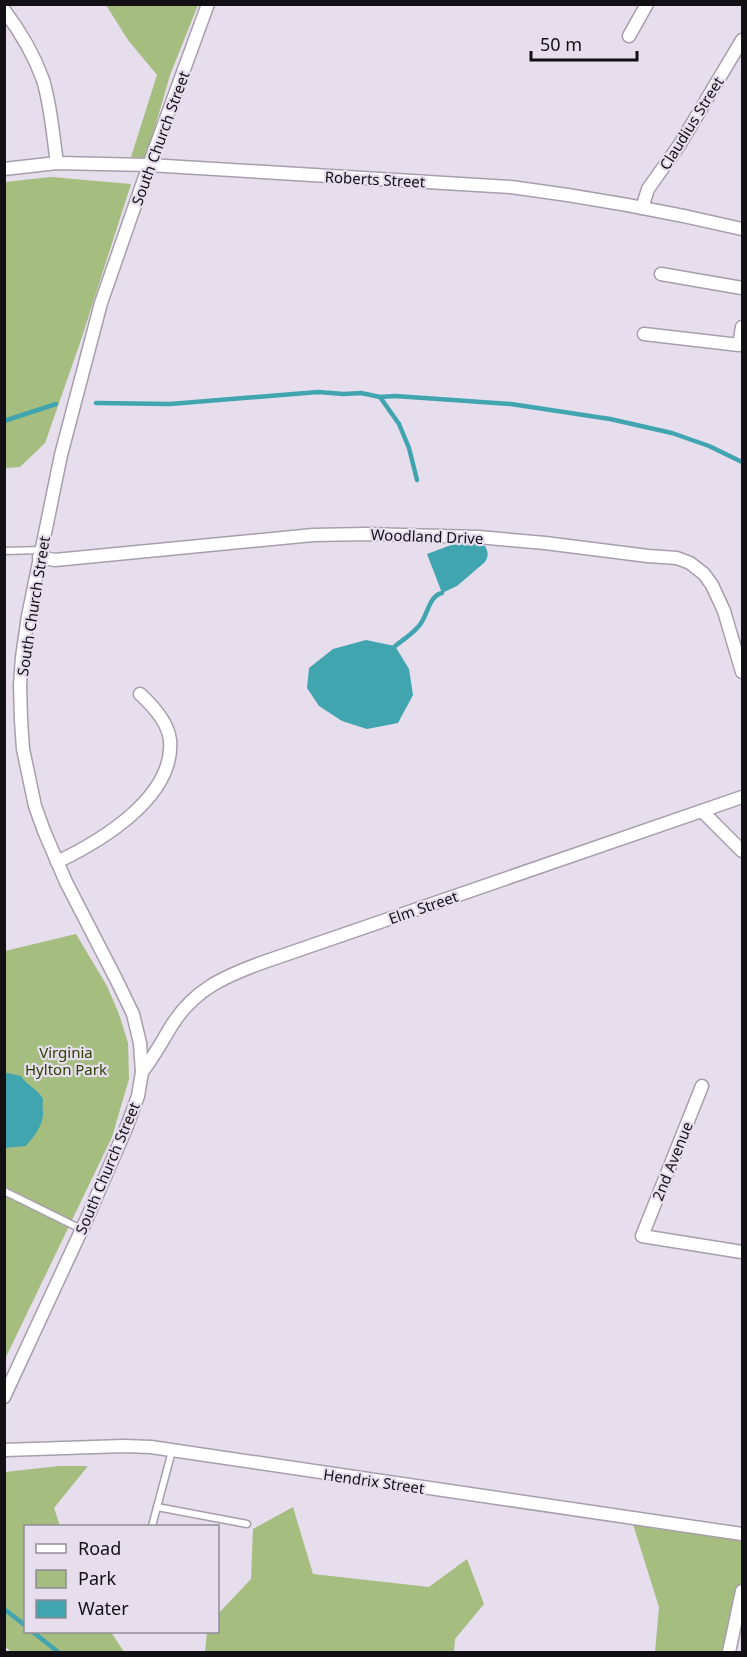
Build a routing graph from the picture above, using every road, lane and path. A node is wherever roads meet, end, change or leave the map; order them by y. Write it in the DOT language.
graph roads {
  1 [pos="208,4"];
  2 [pos="643,6"];
  3 [pos="4,10"];
  4 [pos="629,36"];
  5 [pos="742,40"];
  6 [pos="57,163"];
  7 [pos="149,165"];
  8 [pos="4,169"];
  9 [pos="642,208"];
  10 [pos="742,229"];
  11 [pos="661,274"];
  12 [pos="742,288"];
  13 [pos="742,327"];
  14 [pos="644,334"];
  15 [pos="741,345"];
  16 [pos="4,551"];
  17 [pos="40,554"];
  18 [pos="742,672"];
  19 [pos="140,694"];
  20 [pos="742,797"];
  21 [pos="702,811"];
  22 [pos="742,851"];
  23 [pos="57,862"];
  24 [pos="142,1072"];
  25 [pos="702,1086"];
  26 [pos="4,1191"];
  27 [pos="81,1229"];
  28 [pos="742,1252"];
  29 [pos="4,1397"];
  30 [pos="4,1450"];
  31 [pos="172,1451"];
  32 [pos="157,1507"];
  33 [pos="247,1524"];
  34 [pos="152,1525"];
  35 [pos="742,1534"];
  36 [pos="742,1591"];
  37 [pos="729,1653"];
  1 -- 7 [label="street, South Church Street"];
  2 -- 4 [label="street"];
  3 -- 6 [label="street"];
  5 -- 9 [label="street, Claudius Street"];
  6 -- 7 [label="street, Roberts Street"];
  6 -- 8 [label="street, Roberts Street"];
  7 -- 9 [label="street, Roberts Street"];
  7 -- 17 [label="street, South Church Street"];
  9 -- 10 [label="street, Roberts Street"];
  11 -- 12 [label="street"];
  13 -- 15 [label="street"];
  14 -- 15 [label="street"];
  16 -- 17 [label="lane"];
  17 -- 18 [label="street, Woodland Drive"];
  17 -- 23 [label="street, South Church Street"];
  19 -- 23 [label="street"];
  20 -- 21 [label="street, Elm Street"];
  21 -- 22 [label="street"];
  21 -- 24 [label="street, Elm Street"];
  23 -- 24 [label="street, South Church Street"];
  24 -- 27 [label="street, South Church Street"];
  25 -- 28 [label="street, 2nd Avenue"];
  26 -- 27 [label="lane"];
  27 -- 29 [label="street, South Church Street"];
  30 -- 31 [label="street, Hendrix Street"];
  31 -- 32 [label="lane"];
  31 -- 35 [label="street, Hendrix Street"];
  32 -- 33 [label="lane"];
  32 -- 34 [label="lane"];
  36 -- 37 [label="street"];
}
